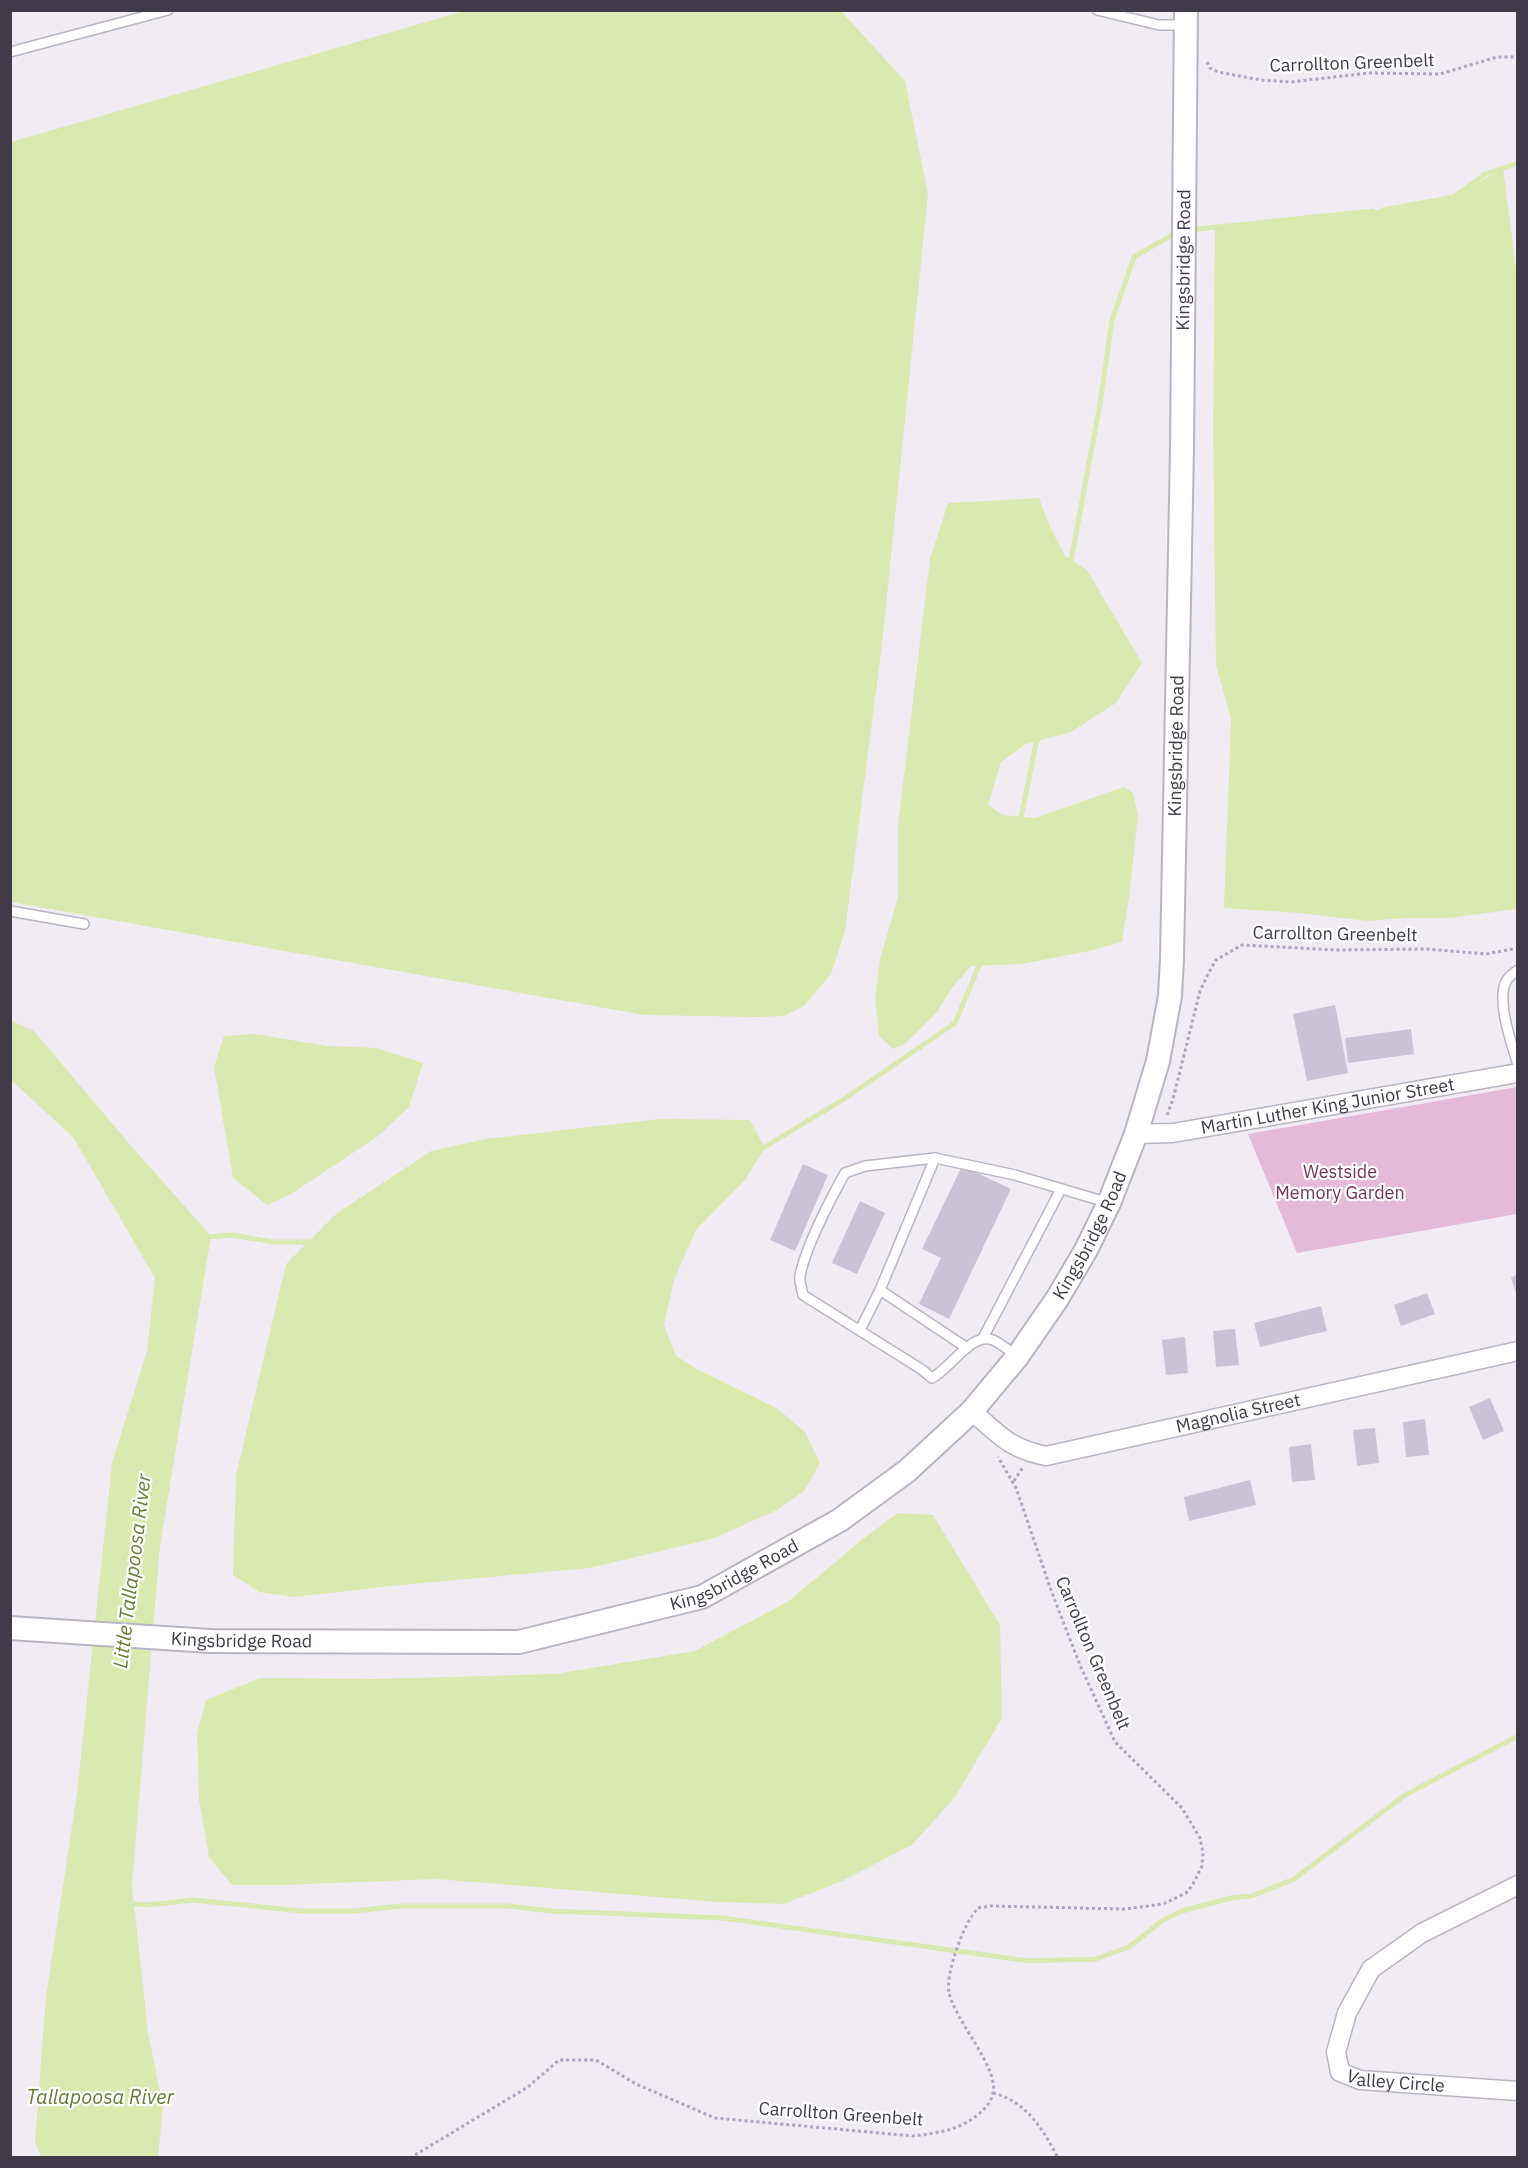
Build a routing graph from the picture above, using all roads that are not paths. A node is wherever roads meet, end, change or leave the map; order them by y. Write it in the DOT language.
graph roads {
  1 [pos="168,10"];
  2 [pos="1097,10"];
  3 [pos="1186,18"];
  4 [pos="10,52"];
  5 [pos="10,911"];
  6 [pos="84,924"];
  7 [pos="1518,970"];
  8 [pos="1518,1065"];
  9 [pos="1518,1073"];
  10 [pos="1136,1134"];
  11 [pos="934,1158"];
  12 [pos="1061,1189"];
  13 [pos="1109,1203"];
  14 [pos="880,1290"];
  15 [pos="860,1330"];
  16 [pos="983,1338"];
  17 [pos="967,1348"];
  18 [pos="1518,1351"];
  19 [pos="1017,1357"];
  20 [pos="972,1411"];
  21 [pos="10,1628"];
  22 [pos="1518,1885"];
  23 [pos="1518,2091"];
  1 -- 4 [label="lane"];
  2 -- 3 [label="lane"];
  3 -- 10 [label="street, Kingsbridge Road"];
  5 -- 6 [label="lane"];
  7 -- 8 [label="lane"];
  9 -- 10 [label="street, Martin Luther King Junior Street"];
  10 -- 13 [label="street, Kingsbridge Road"];
  11 -- 12 [label="lane"];
  11 -- 14 [label="lane"];
  11 -- 15 [label="lane"];
  12 -- 13 [label="lane"];
  12 -- 16 [label="lane"];
  13 -- 19 [label="street, Kingsbridge Road"];
  14 -- 15 [label="lane"];
  14 -- 17 [label="lane"];
  15 -- 17 [label="lane"];
  16 -- 17 [label="lane"];
  16 -- 19 [label="lane"];
  18 -- 20 [label="street, Magnolia Street"];
  19 -- 20 [label="street, Kingsbridge Road"];
  20 -- 21 [label="street, Kingsbridge Road"];
  22 -- 23 [label="street, Valley Circle"];
}
